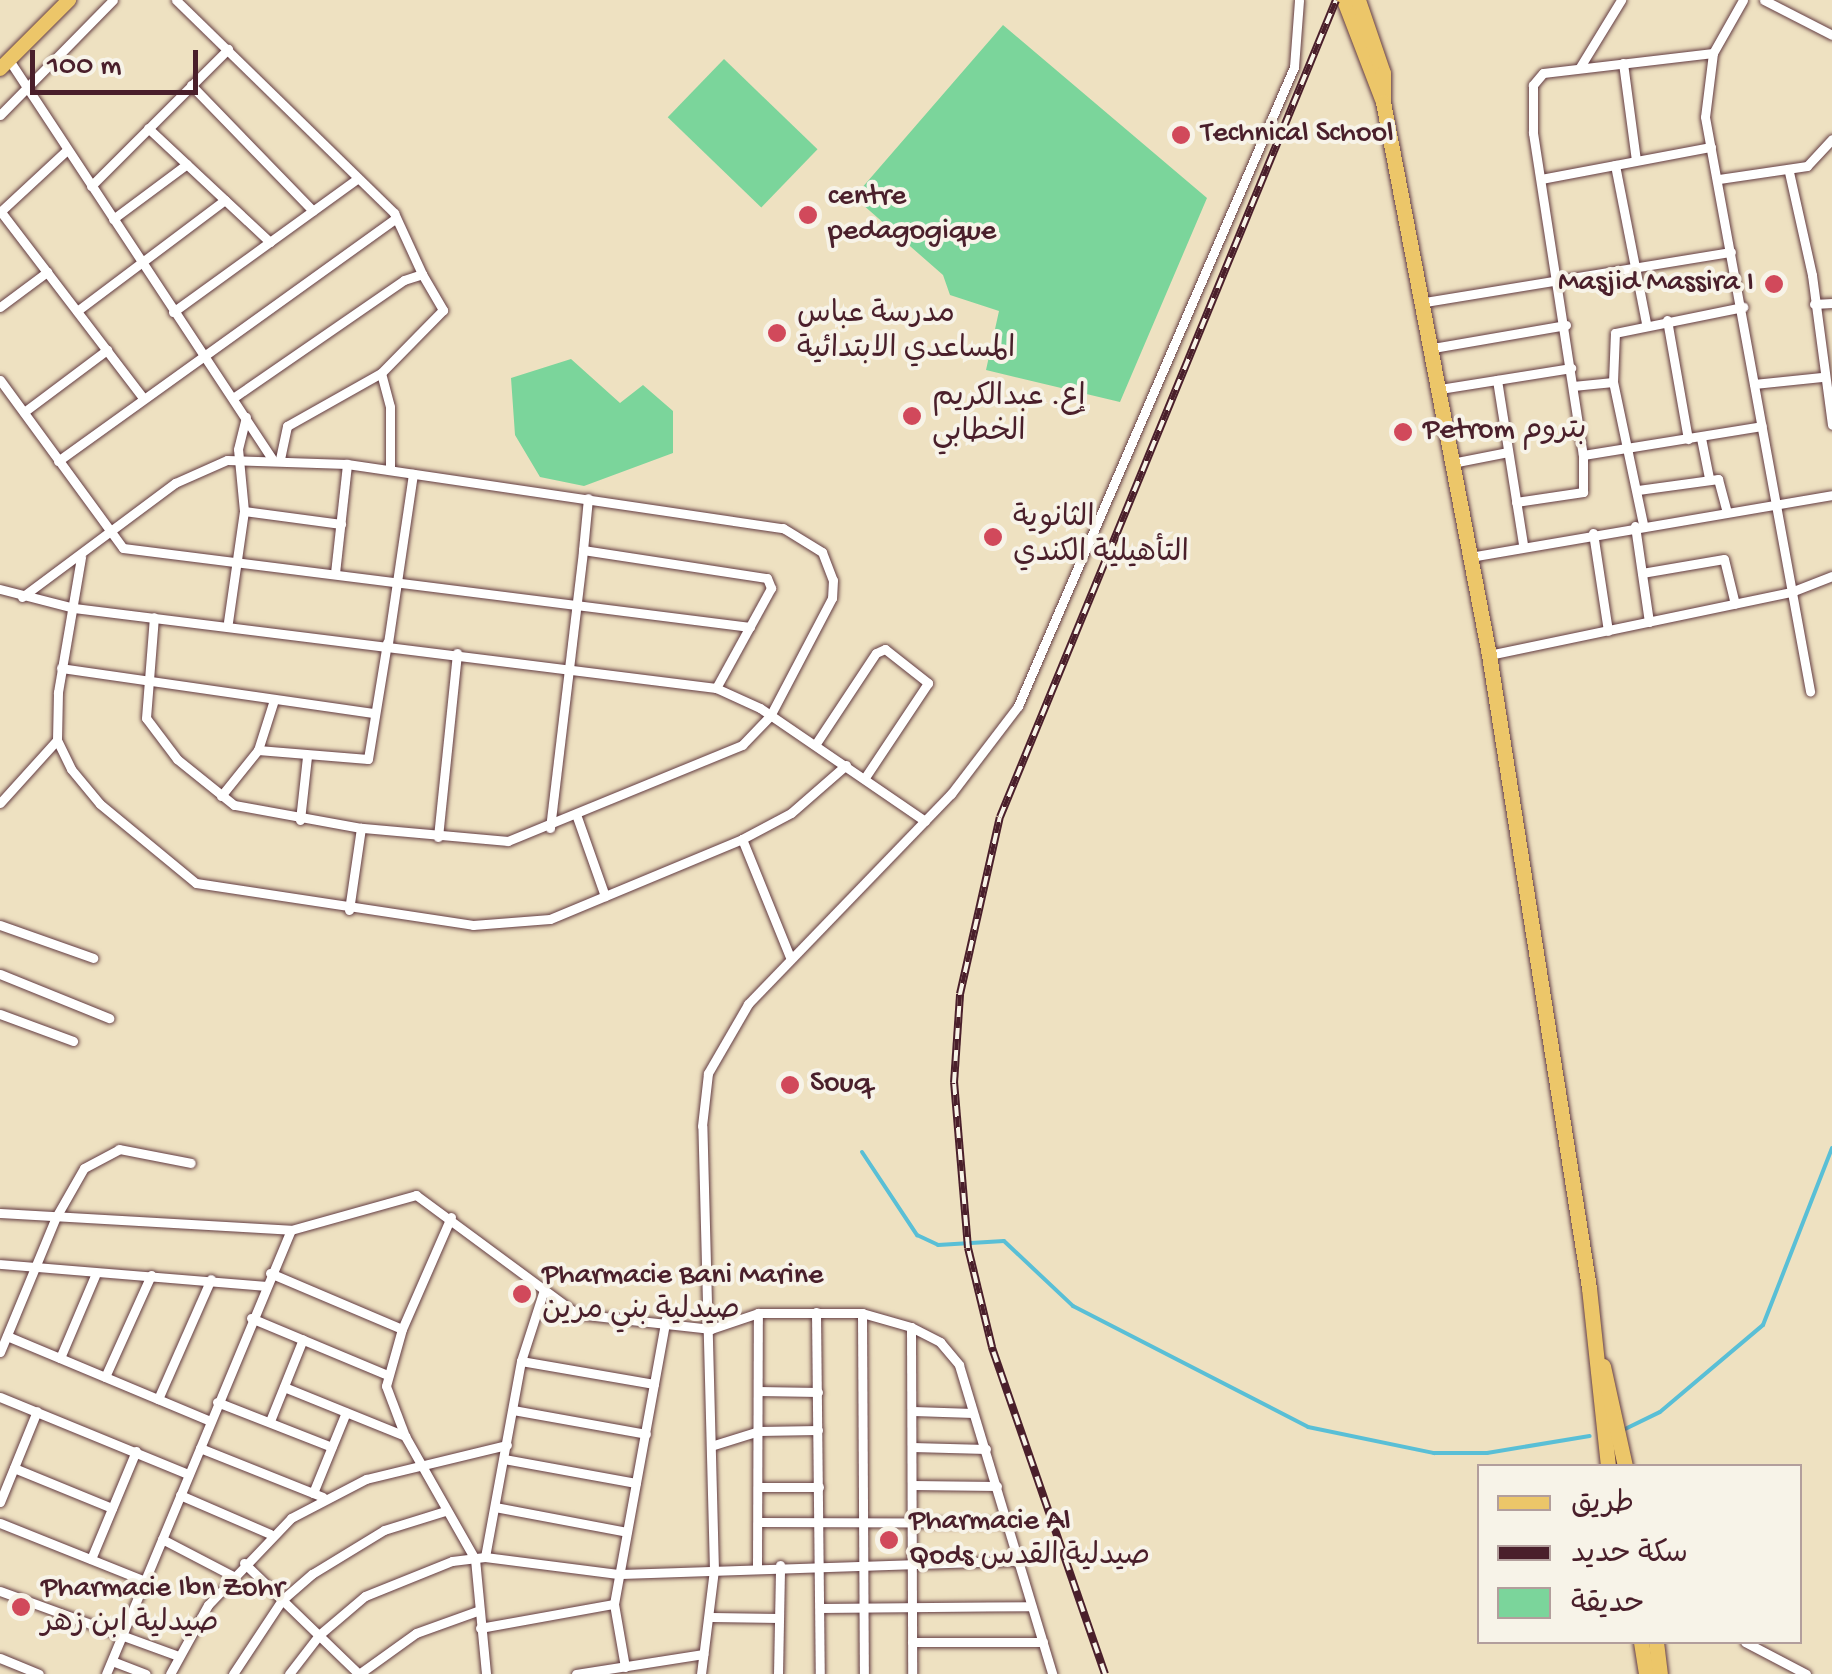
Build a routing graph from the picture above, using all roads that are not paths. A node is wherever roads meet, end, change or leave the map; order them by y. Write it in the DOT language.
graph roads {
  1 [pos="69,0"];
  2 [pos="113,0"];
  3 [pos="176,0"];
  4 [pos="1298,0"];
  5 [pos="1344,0"];
  6 [pos="1622,0"];
  7 [pos="1743,0"];
  8 [pos="1764,0"];
  9 [pos="1796,0"];
  10 [pos="1357,10"];
  11 [pos="1788,13"];
  12 [pos="1832,35"];
  13 [pos="228,50"];
  14 [pos="1713,53"];
  15 [pos="1623,63"];
  16 [pos="4,64"];
  17 [pos="1580,68"];
  18 [pos="192,86"];
  19 [pos="28,88"];
  20 [pos="0,115"];
  21 [pos="148,128"];
  22 [pos="1831,141"];
  23 [pos="1710,147"];
  24 [pos="68,150"];
  25 [pos="1636,160"];
  26 [pos="187,164"];
  27 [pos="1614,165"];
  28 [pos="1789,172"];
  29 [pos="358,178"];
  30 [pos="1541,179"];
  31 [pos="1720,179"];
  32 [pos="90,186"];
  33 [pos="225,200"];
  34 [pos="313,211"];
  35 [pos="0,212"];
  36 [pos="396,218"];
  37 [pos="113,219"];
  38 [pos="270,242"];
  39 [pos="1732,252"];
  40 [pos="141,263"];
  41 [pos="1635,268"];
  42 [pos="47,272"];
  43 [pos="422,274"];
  44 [pos="1559,282"];
  45 [pos="1425,302"];
  46 [pos="1832,302"];
  47 [pos="1814,304"];
  48 [pos="0,307"];
  49 [pos="1743,307"];
  50 [pos="77,311"];
  51 [pos="173,312"];
  52 [pos="1667,320"];
  53 [pos="1646,323"];
  54 [pos="1566,325"];
  55 [pos="1433,348"];
  56 [pos="107,350"];
  57 [pos="203,358"];
  58 [pos="1571,368"];
  59 [pos="381,372"];
  60 [pos="1822,376"];
  61 [pos="0,380"];
  62 [pos="1497,380"];
  63 [pos="1613,382"];
  64 [pos="1754,384"];
  65 [pos="1574,386"];
  66 [pos="1440,388"];
  67 [pos="1828,390"];
  68 [pos="143,398"];
  69 [pos="233,398"];
  70 [pos="24,412"];
  71 [pos="246,417"];
  72 [pos="1832,425"];
  73 [pos="1762,426"];
  74 [pos="1701,438"];
  75 [pos="1688,439"];
  76 [pos="1628,450"];
  77 [pos="1508,452"];
  78 [pos="1583,455"];
  79 [pos="276,459"];
  80 [pos="58,460"];
  81 [pos="241,461"];
  82 [pos="1451,463"];
  83 [pos="347,464"];
  84 [pos="390,470"];
  85 [pos="413,474"];
  86 [pos="1709,478"];
  87 [pos="1638,490"];
  88 [pos="1832,495"];
  89 [pos="588,498"];
  90 [pos="1516,502"];
  91 [pos="1775,505"];
  92 [pos="244,511"];
  93 [pos="1727,512"];
  94 [pos="341,524"];
  95 [pos="1639,525"];
  96 [pos="1592,533"];
  97 [pos="110,535"];
  98 [pos="1523,546"];
  99 [pos="583,550"];
  100 [pos="81,557"];
  101 [pos="1469,558"];
  102 [pos="238,562"];
  103 [pos="335,573"];
  104 [pos="1642,573"];
  105 [pos="1832,576"];
  106 [pos="396,580"];
  107 [pos="0,590"];
  108 [pos="1791,592"];
  109 [pos="22,596"];
  110 [pos="1735,604"];
  111 [pos="574,606"];
  112 [pos="74,608"];
  113 [pos="154,617"];
  114 [pos="228,622"];
  115 [pos="1649,622"];
  116 [pos="750,627"];
  117 [pos="1608,631"];
  118 [pos="387,643"];
  119 [pos="457,653"];
  120 [pos="1490,655"];
  121 [pos="572,667"];
  122 [pos="62,668"];
  123 [pos="148,679"];
  124 [pos="716,688"];
  125 [pos="1810,691"];
  126 [pos="274,700"];
  127 [pos="374,713"];
  128 [pos="770,716"];
  129 [pos="57,740"];
  130 [pos="814,744"];
  131 [pos="258,750"];
  132 [pos="307,757"];
  133 [pos="846,765"];
  134 [pos="864,779"];
  135 [pos="221,796"];
  136 [pos="0,803"];
  137 [pos="577,817"];
  138 [pos="300,820"];
  139 [pos="925,821"];
  140 [pos="360,828"];
  141 [pos="550,828"];
  142 [pos="438,837"];
  143 [pos="742,839"];
  144 [pos="605,896"];
  145 [pos="349,910"];
  146 [pos="0,925"];
  147 [pos="790,957"];
  148 [pos="93,958"];
  149 [pos="0,974"];
  150 [pos="0,1014"];
  151 [pos="109,1018"];
  152 [pos="73,1041"];
  153 [pos="191,1163"];
  154 [pos="0,1214"];
  155 [pos="56,1217"];
  156 [pos="451,1217"];
  157 [pos="290,1230"];
  158 [pos="0,1264"];
  159 [pos="38,1264"];
  160 [pos="270,1272"];
  161 [pos="96,1273"];
  162 [pos="151,1275"];
  163 [pos="211,1279"];
  164 [pos="265,1286"];
  165 [pos="542,1293"];
  166 [pos="816,1312"];
  167 [pos="758,1313"];
  168 [pos="862,1314"];
  169 [pos="251,1318"];
  170 [pos="666,1319"];
  171 [pos="911,1327"];
  172 [pos="402,1329"];
  173 [pos="711,1329"];
  174 [pos="7,1336"];
  175 [pos="303,1339"];
  176 [pos="0,1352"];
  177 [pos="1598,1353"];
  178 [pos="60,1358"];
  179 [pos="521,1361"];
  180 [pos="385,1374"];
  181 [pos="105,1377"];
  182 [pos="654,1384"];
  183 [pos="284,1387"];
  184 [pos="758,1391"];
  185 [pos="818,1392"];
  186 [pos="0,1397"];
  187 [pos="158,1399"];
  188 [pos="217,1402"];
  189 [pos="512,1410"];
  190 [pos="912,1410"];
  191 [pos="37,1411"];
  192 [pos="346,1412"];
  193 [pos="973,1413"];
  194 [pos="210,1421"];
  195 [pos="270,1421"];
  196 [pos="759,1430"];
  197 [pos="818,1430"];
  198 [pos="646,1434"];
  199 [pos="406,1436"];
  200 [pos="507,1445"];
  201 [pos="714,1445"];
  202 [pos="912,1447"];
  203 [pos="200,1448"];
  204 [pos="332,1448"];
  205 [pos="986,1449"];
  206 [pos="136,1451"];
  207 [pos="504,1460"];
  208 [pos="420,1462"];
  209 [pos="1608,1464"];
  210 [pos="1625,1464"];
  211 [pos="14,1468"];
  212 [pos="188,1474"];
  213 [pos="636,1483"];
  214 [pos="912,1484"];
  215 [pos="996,1486"];
  216 [pos="758,1487"];
  217 [pos="819,1487"];
  218 [pos="180,1495"];
  219 [pos="318,1495"];
  220 [pos="0,1502"];
  221 [pos="496,1507"];
  222 [pos="112,1508"];
  223 [pos="445,1511"];
  224 [pos="758,1522"];
  225 [pos="819,1522"];
  226 [pos="864,1522"];
  227 [pos="0,1523"];
  228 [pos="912,1523"];
  229 [pos="1007,1523"];
  230 [pos="627,1532"];
  231 [pos="270,1534"];
  232 [pos="162,1540"];
  233 [pos="480,1558"];
  234 [pos="91,1559"];
  235 [pos="1018,1561"];
  236 [pos="244,1562"];
  237 [pos="912,1563"];
  238 [pos="819,1564"];
  239 [pos="864,1564"];
  240 [pos="780,1565"];
  241 [pos="757,1566"];
  242 [pos="714,1570"];
  243 [pos="618,1574"];
  244 [pos="233,1576"];
  245 [pos="144,1581"];
  246 [pos="0,1591"];
  247 [pos="282,1600"];
  248 [pos="614,1604"];
  249 [pos="1031,1606"];
  250 [pos="864,1607"];
  251 [pos="912,1607"];
  252 [pos="820,1608"];
  253 [pos="477,1611"];
  254 [pos="711,1617"];
  255 [pos="779,1618"];
  256 [pos="480,1628"];
  257 [pos="319,1635"];
  258 [pos="120,1637"];
  259 [pos="912,1642"];
  260 [pos="1043,1642"];
  261 [pos="1640,1644"];
  262 [pos="1656,1644"];
  263 [pos="1749,1644"];
  264 [pos="703,1654"];
  265 [pos="176,1655"];
  266 [pos="0,1658"];
  267 [pos="112,1661"];
  268 [pos="626,1667"];
  269 [pos="39,1674"];
  270 [pos="106,1674"];
  271 [pos="146,1674"];
  272 [pos="170,1674"];
  273 [pos="233,1674"];
  274 [pos="289,1674"];
  275 [pos="359,1674"];
  276 [pos="486,1674"];
  277 [pos="576,1674"];
  278 [pos="701,1674"];
  279 [pos="778,1674"];
  280 [pos="820,1674"];
  281 [pos="864,1674"];
  282 [pos="912,1674"];
  283 [pos="1052,1674"];
  284 [pos="1646,1674"];
  285 [pos="1660,1674"];
  286 [pos="1806,1674"];
  1 -- 16 [label="main road"];
  2 -- 19 [label="street"];
  3 -- 13 [label="street"];
  4 -- 139 [label="street"];
  5 -- 10 [label="highway"];
  6 -- 17 [label="street"];
  7 -- 14 [label="street"];
  8 -- 11 [label="street"];
  9 -- 11 [label="street"];
  10 -- 45 [label="highway"];
  11 -- 12 [label="street"];
  13 -- 18 [label="street"];
  13 -- 29 [label="street"];
  14 -- 15 [label="street"];
  14 -- 23 [label="street"];
  15 -- 17 [label="street"];
  15 -- 25 [label="street"];
  16 -- 19 [label="street"];
  17 -- 30 [label="street"];
  18 -- 21 [label="street"];
  18 -- 34 [label="street"];
  19 -- 20 [label="street"];
  19 -- 24 [label="street"];
  21 -- 26 [label="street"];
  21 -- 32 [label="street"];
  22 -- 28 [label="street"];
  23 -- 25 [label="street"];
  23 -- 31 [label="street"];
  24 -- 32 [label="street"];
  24 -- 35 [label="street"];
  25 -- 27 [label="street"];
  26 -- 33 [label="street"];
  26 -- 37 [label="street"];
  27 -- 30 [label="street"];
  27 -- 41 [label="street"];
  28 -- 31 [label="street"];
  28 -- 47 [label="street"];
  29 -- 34 [label="street"];
  29 -- 36 [label="street"];
  30 -- 44 [label="street"];
  31 -- 39 [label="street"];
  32 -- 37 [label="street"];
  33 -- 38 [label="street"];
  33 -- 40 [label="street"];
  34 -- 38 [label="street"];
  35 -- 42 [label="street"];
  36 -- 43 [label="street"];
  36 -- 57 [label="street"];
  37 -- 40 [label="street"];
  38 -- 51 [label="street"];
  39 -- 41 [label="street"];
  39 -- 49 [label="street"];
  40 -- 50 [label="street"];
  40 -- 51 [label="street"];
  41 -- 44 [label="street"];
  41 -- 53 [label="street"];
  42 -- 48 [label="street"];
  42 -- 50 [label="street"];
  43 -- 59 [label="street"];
  43 -- 69 [label="street"];
  44 -- 45 [label="street"];
  44 -- 54 [label="street"];
  45 -- 55 [label="highway"];
  46 -- 47 [label="street"];
  47 -- 60 [label="street"];
  49 -- 52 [label="street"];
  49 -- 64 [label="street"];
  50 -- 56 [label="street"];
  51 -- 57 [label="street"];
  52 -- 53 [label="street"];
  52 -- 75 [label="street"];
  53 -- 63 [label="street"];
  54 -- 55 [label="street"];
  54 -- 58 [label="street"];
  55 -- 66 [label="highway"];
  56 -- 68 [label="street"];
  56 -- 70 [label="street"];
  57 -- 68 [label="street"];
  57 -- 69 [label="street"];
  58 -- 62 [label="street"];
  58 -- 65 [label="street"];
  59 -- 79 [label="street"];
  59 -- 84 [label="street"];
  60 -- 64 [label="street"];
  60 -- 67 [label="street"];
  61 -- 70 [label="street"];
  62 -- 66 [label="street"];
  62 -- 77 [label="street"];
  63 -- 65 [label="street"];
  63 -- 76 [label="street"];
  64 -- 73 [label="street"];
  65 -- 78 [label="street"];
  66 -- 82 [label="highway"];
  67 -- 72 [label="street"];
  68 -- 80 [label="street"];
  69 -- 71 [label="street"];
  70 -- 80 [label="street"];
  71 -- 79 [label="street"];
  71 -- 81 [label="street"];
  73 -- 74 [label="street"];
  73 -- 91 [label="street"];
  74 -- 75 [label="street"];
  74 -- 86 [label="street"];
  75 -- 76 [label="street"];
  76 -- 78 [label="street"];
  76 -- 87 [label="street"];
  77 -- 82 [label="street"];
  77 -- 90 [label="street"];
  78 -- 90 [label="street"];
  79 -- 81 [label="street"];
  79 -- 83 [label="street"];
  80 -- 97 [label="street"];
  81 -- 92 [label="street"];
  81 -- 97 [label="street"];
  82 -- 101 [label="highway"];
  83 -- 84 [label="street"];
  83 -- 94 [label="street"];
  84 -- 85 [label="street"];
  85 -- 89 [label="street"];
  85 -- 106 [label="street"];
  86 -- 87 [label="street"];
  86 -- 93 [label="street"];
  87 -- 95 [label="street"];
  88 -- 91 [label="street"];
  89 -- 99 [label="street"];
  89 -- 128 [label="street"];
  90 -- 98 [label="street"];
  91 -- 93 [label="street"];
  91 -- 108 [label="street"];
  92 -- 94 [label="street"];
  92 -- 102 [label="street"];
  93 -- 95 [label="street"];
  94 -- 103 [label="street"];
  95 -- 96 [label="street"];
  95 -- 104 [label="street"];
  96 -- 98 [label="street"];
  96 -- 117 [label="street"];
  97 -- 100 [label="street"];
  97 -- 102 [label="street"];
  98 -- 101 [label="street"];
  99 -- 111 [label="street"];
  99 -- 116 [label="street"];
  100 -- 109 [label="street"];
  100 -- 112 [label="street"];
  101 -- 120 [label="highway"];
  102 -- 103 [label="street"];
  102 -- 114 [label="street"];
  103 -- 106 [label="street"];
  104 -- 110 [label="street"];
  104 -- 115 [label="street"];
  105 -- 108 [label="street"];
  106 -- 111 [label="street"];
  106 -- 118 [label="street"];
  107 -- 109 [label="street"];
  108 -- 110 [label="street"];
  108 -- 125 [label="street"];
  109 -- 112 [label="street"];
  110 -- 115 [label="street"];
  111 -- 116 [label="street"];
  111 -- 121 [label="street"];
  112 -- 113 [label="street"];
  112 -- 122 [label="street"];
  113 -- 114 [label="street"];
  113 -- 123 [label="street"];
  114 -- 118 [label="street"];
  115 -- 117 [label="street"];
  116 -- 124 [label="street"];
  117 -- 120 [label="street"];
  118 -- 119 [label="street"];
  118 -- 127 [label="street"];
  119 -- 121 [label="street"];
  119 -- 142 [label="street"];
  120 -- 177 [label="highway"];
  121 -- 124 [label="street"];
  121 -- 141 [label="street"];
  122 -- 123 [label="street"];
  122 -- 129 [label="street"];
  123 -- 126 [label="street"];
  123 -- 135 [label="street"];
  124 -- 128 [label="street"];
  126 -- 127 [label="street"];
  126 -- 131 [label="street"];
  127 -- 132 [label="street"];
  128 -- 130 [label="street"];
  128 -- 137 [label="street"];
  129 -- 136 [label="street"];
  129 -- 145 [label="street"];
  130 -- 133 [label="street"];
  130 -- 134 [label="street"];
  131 -- 132 [label="street"];
  131 -- 135 [label="street"];
  132 -- 138 [label="street"];
  133 -- 134 [label="street"];
  133 -- 143 [label="street"];
  134 -- 139 [label="street"];
  135 -- 138 [label="street"];
  137 -- 141 [label="street"];
  137 -- 144 [label="street"];
  138 -- 140 [label="street"];
  139 -- 147 [label="street"];
  140 -- 142 [label="street"];
  140 -- 145 [label="street"];
  141 -- 142 [label="street"];
  143 -- 144 [label="street"];
  143 -- 147 [label="street"];
  144 -- 145 [label="street"];
  146 -- 148 [label="street"];
  147 -- 173 [label="street"];
  149 -- 151 [label="street"];
  150 -- 152 [label="street"];
  153 -- 155 [label="street"];
  154 -- 155 [label="street"];
  155 -- 157 [label="street"];
  155 -- 159 [label="street"];
  156 -- 157 [label="street"];
  156 -- 165 [label="street"];
  156 -- 172 [label="street"];
  157 -- 160 [label="street"];
  158 -- 159 [label="street"];
  159 -- 161 [label="street"];
  159 -- 174 [label="street"];
  160 -- 164 [label="street"];
  160 -- 172 [label="street"];
  161 -- 162 [label="street"];
  161 -- 178 [label="street"];
  162 -- 163 [label="street"];
  162 -- 181 [label="street"];
  163 -- 164 [label="street"];
  163 -- 187 [label="street"];
  164 -- 169 [label="street"];
  165 -- 170 [label="street"];
  165 -- 179 [label="street"];
  166 -- 167 [label="street"];
  166 -- 168 [label="street"];
  166 -- 185 [label="street"];
  167 -- 173 [label="street"];
  167 -- 184 [label="street"];
  168 -- 171 [label="street"];
  168 -- 226 [label="street"];
  169 -- 175 [label="street"];
  169 -- 188 [label="street"];
  170 -- 173 [label="street"];
  170 -- 182 [label="street"];
  171 -- 190 [label="street"];
  171 -- 193 [label="street"];
  172 -- 180 [label="street"];
  173 -- 201 [label="street"];
  174 -- 176 [label="street"];
  174 -- 178 [label="street"];
  175 -- 180 [label="street"];
  175 -- 183 [label="street"];
  177 -- 209 [label="highway"];
  177 -- 210 [label="highway"];
  178 -- 181 [label="street"];
  179 -- 182 [label="street"];
  179 -- 189 [label="street"];
  180 -- 199 [label="street"];
  181 -- 187 [label="street"];
  182 -- 198 [label="street"];
  183 -- 192 [label="street"];
  183 -- 195 [label="street"];
  184 -- 185 [label="street"];
  184 -- 196 [label="street"];
  185 -- 197 [label="street"];
  186 -- 191 [label="street"];
  187 -- 194 [label="street"];
  188 -- 194 [label="street"];
  188 -- 195 [label="street"];
  189 -- 198 [label="street"];
  189 -- 200 [label="street"];
  190 -- 193 [label="street"];
  190 -- 202 [label="street"];
  191 -- 206 [label="street"];
  191 -- 211 [label="street"];
  192 -- 199 [label="street"];
  192 -- 204 [label="street"];
  193 -- 205 [label="street"];
  194 -- 203 [label="street"];
  195 -- 204 [label="street"];
  196 -- 197 [label="street"];
  196 -- 201 [label="street"];
  196 -- 216 [label="street"];
  197 -- 217 [label="street"];
  198 -- 213 [label="street"];
  199 -- 208 [label="street"];
  200 -- 207 [label="street"];
  200 -- 208 [label="street"];
  201 -- 242 [label="street"];
  202 -- 205 [label="street"];
  202 -- 214 [label="street"];
  203 -- 212 [label="street"];
  203 -- 219 [label="street"];
  204 -- 219 [label="street"];
  205 -- 215 [label="street"];
  206 -- 212 [label="street"];
  206 -- 222 [label="street"];
  207 -- 213 [label="street"];
  207 -- 221 [label="street"];
  208 -- 219 [label="street"];
  208 -- 223 [label="street"];
  211 -- 220 [label="street"];
  211 -- 222 [label="street"];
  212 -- 218 [label="street"];
  213 -- 230 [label="street"];
  214 -- 215 [label="street"];
  214 -- 228 [label="street"];
  215 -- 229 [label="street"];
  216 -- 217 [label="street"];
  216 -- 224 [label="street"];
  217 -- 225 [label="street"];
  218 -- 231 [label="street"];
  218 -- 232 [label="street"];
  219 -- 231 [label="street"];
  221 -- 230 [label="street"];
  221 -- 233 [label="street"];
  222 -- 234 [label="street"];
  223 -- 233 [label="street"];
  223 -- 247 [label="street"];
  224 -- 225 [label="street"];
  224 -- 241 [label="street"];
  225 -- 226 [label="street"];
  225 -- 238 [label="street"];
  226 -- 228 [label="street"];
  226 -- 239 [label="street"];
  227 -- 234 [label="street"];
  228 -- 229 [label="street"];
  228 -- 237 [label="street"];
  229 -- 235 [label="street"];
  230 -- 243 [label="street"];
  231 -- 236 [label="street"];
  232 -- 244 [label="street"];
  232 -- 245 [label="street"];
  233 -- 243 [label="street"];
  233 -- 253 [label="street"];
  233 -- 257 [label="street"];
  234 -- 245 [label="street"];
  235 -- 237 [label="street"];
  235 -- 249 [label="street"];
  236 -- 244 [label="street"];
  236 -- 247 [label="street"];
  237 -- 239 [label="street"];
  237 -- 251 [label="street"];
  238 -- 239 [label="street"];
  238 -- 240 [label="street"];
  238 -- 252 [label="street"];
  239 -- 250 [label="street"];
  240 -- 241 [label="street"];
  240 -- 255 [label="street"];
  241 -- 242 [label="street"];
  242 -- 243 [label="street"];
  242 -- 254 [label="street"];
  243 -- 248 [label="street"];
  244 -- 265 [label="street"];
  245 -- 258 [label="street"];
  246 -- 258 [label="street"];
  247 -- 257 [label="street"];
  247 -- 273 [label="street"];
  248 -- 256 [label="street"];
  248 -- 268 [label="street"];
  249 -- 251 [label="street"];
  249 -- 260 [label="street"];
  250 -- 251 [label="street"];
  250 -- 252 [label="street"];
  250 -- 281 [label="street"];
  251 -- 259 [label="street"];
  252 -- 280 [label="street"];
  253 -- 256 [label="street"];
  253 -- 275 [label="street"];
  254 -- 255 [label="street"];
  254 -- 264 [label="street"];
  255 -- 279 [label="street"];
  256 -- 276 [label="street"];
  257 -- 274 [label="street"];
  257 -- 275 [label="street"];
  258 -- 265 [label="street"];
  258 -- 267 [label="street"];
  259 -- 260 [label="street"];
  259 -- 282 [label="street"];
  260 -- 283 [label="street"];
  261 -- 284 [label="highway"];
  262 -- 285 [label="highway"];
  263 -- 286 [label="street"];
  264 -- 268 [label="street"];
  264 -- 278 [label="street"];
  265 -- 272 [label="street"];
  266 -- 269 [label="street"];
  267 -- 270 [label="street"];
  267 -- 271 [label="street"];
  268 -- 277 [label="street"];
}
